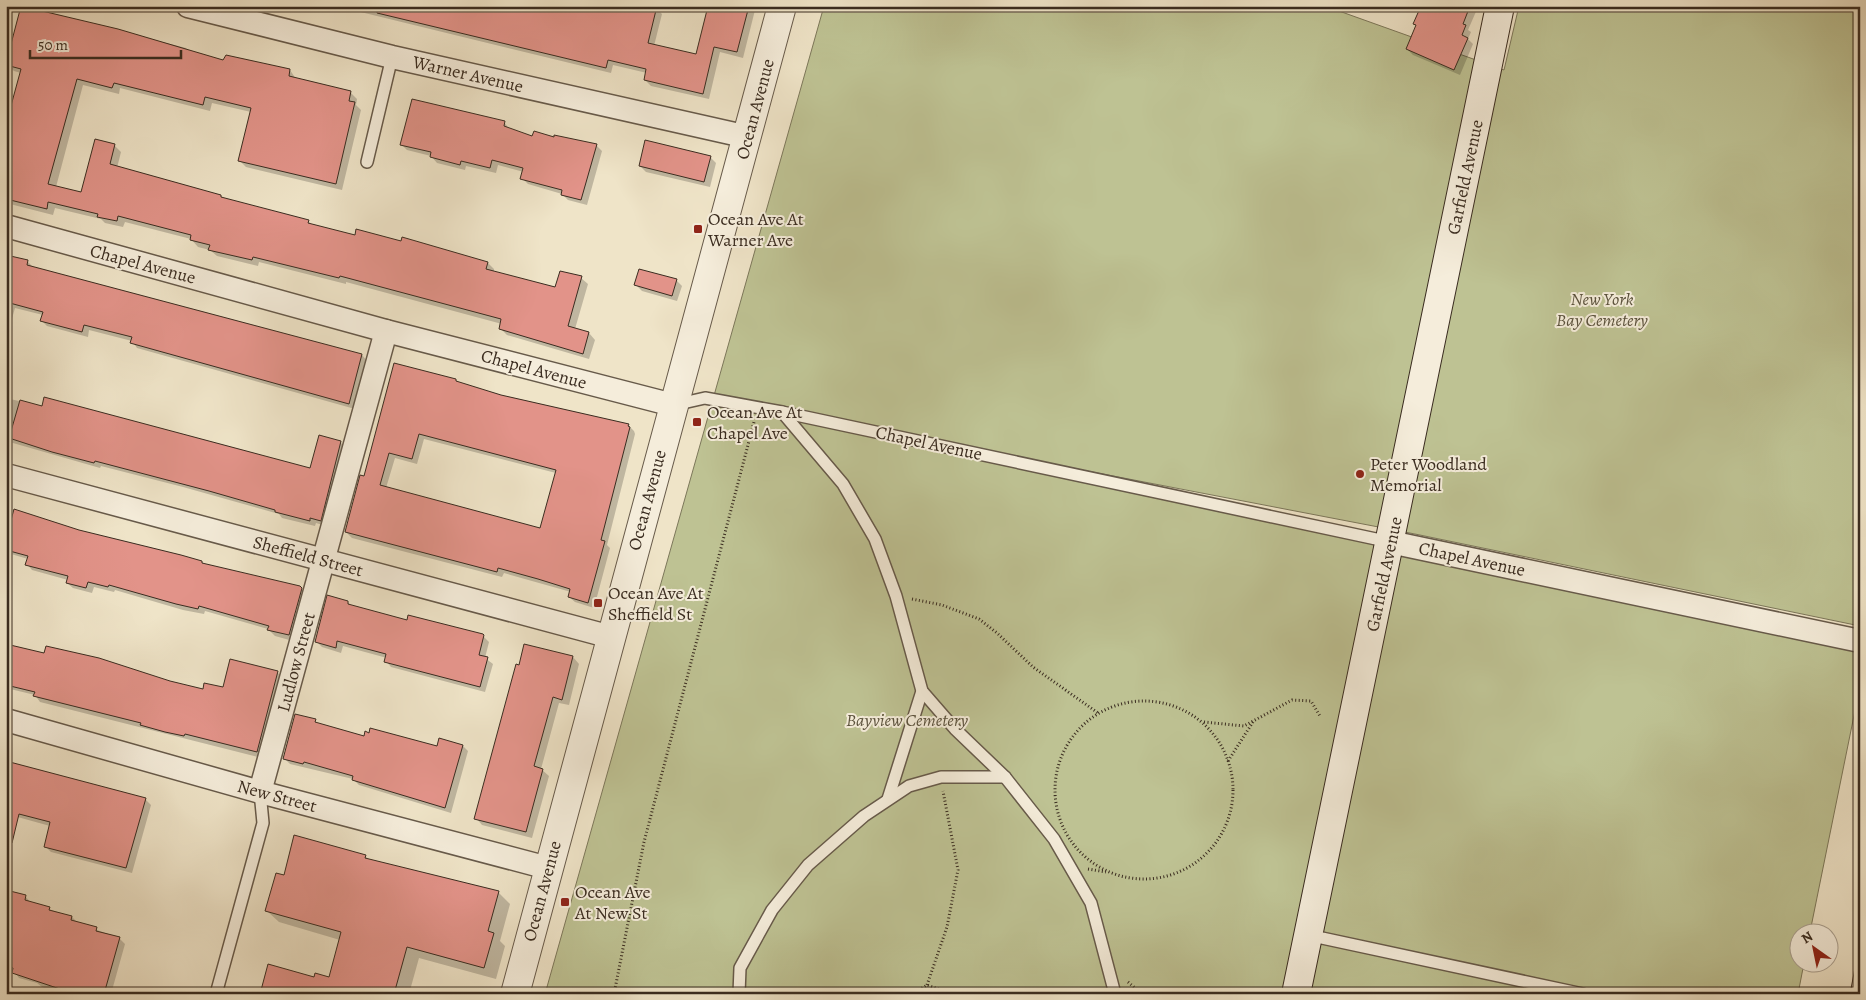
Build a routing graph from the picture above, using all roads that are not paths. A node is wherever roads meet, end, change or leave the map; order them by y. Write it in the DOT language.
graph roads {
  1 [pos="188,6"];
  2 [pos="782,6"];
  3 [pos="1500,6"];
  4 [pos="392,57"];
  5 [pos="748,137"];
  6 [pos="367,162"];
  7 [pos="6,226"];
  8 [pos="386,331"];
  9 [pos="673,405"];
  10 [pos="782,412"];
  11 [pos="6,474"];
  12 [pos="1390,542"];
  13 [pos="324,560"];
  14 [pos="611,637"];
  15 [pos="1859,641"];
  16 [pos="922,691"];
  17 [pos="6,720"];
  18 [pos="1005,777"];
  19 [pos="260,792"];
  20 [pos="888,799"];
  21 [pos="548,868"];
  22 [pos="1308,935"];
  23 [pos="216,994"];
  24 [pos="515,994"];
  25 [pos="739,994"];
  26 [pos="1115,994"];
  27 [pos="1296,994"];
  28 [pos="1583,994"];
  1 -- 4 [label="street, Warner Avenue"];
  2 -- 5 [label="street, Ocean Avenue"];
  3 -- 12 [label="street, Garfield Avenue"];
  4 -- 5 [label="street, Warner Avenue"];
  4 -- 6 [label="lane"];
  5 -- 9 [label="street, Ocean Avenue"];
  7 -- 8 [label="street, Chapel Avenue"];
  8 -- 9 [label="street, Chapel Avenue"];
  8 -- 13 [label="street, Ludlow Street"];
  9 -- 10 [label="lane, Chapel Avenue"];
  9 -- 14 [label="street, Ocean Avenue"];
  10 -- 12 [label="lane, Chapel Avenue"];
  10 -- 16 [label="lane"];
  11 -- 13 [label="street, Sheffield Street"];
  12 -- 15 [label="street, Chapel Avenue"];
  12 -- 22 [label="street, Garfield Avenue"];
  13 -- 14 [label="street, Sheffield Street"];
  13 -- 19 [label="street, Ludlow Street"];
  14 -- 21 [label="street, Ocean Avenue"];
  16 -- 18 [label="lane"];
  16 -- 20 [label="lane"];
  17 -- 19 [label="street, New Street"];
  18 -- 20 [label="lane"];
  18 -- 26 [label="lane"];
  19 -- 21 [label="street, New Street"];
  19 -- 23 [label="lane, Ludlow Street"];
  20 -- 25 [label="lane"];
  21 -- 24 [label="street, Ocean Avenue"];
  22 -- 27 [label="street, Garfield Avenue"];
  22 -- 28 [label="lane"];
}
